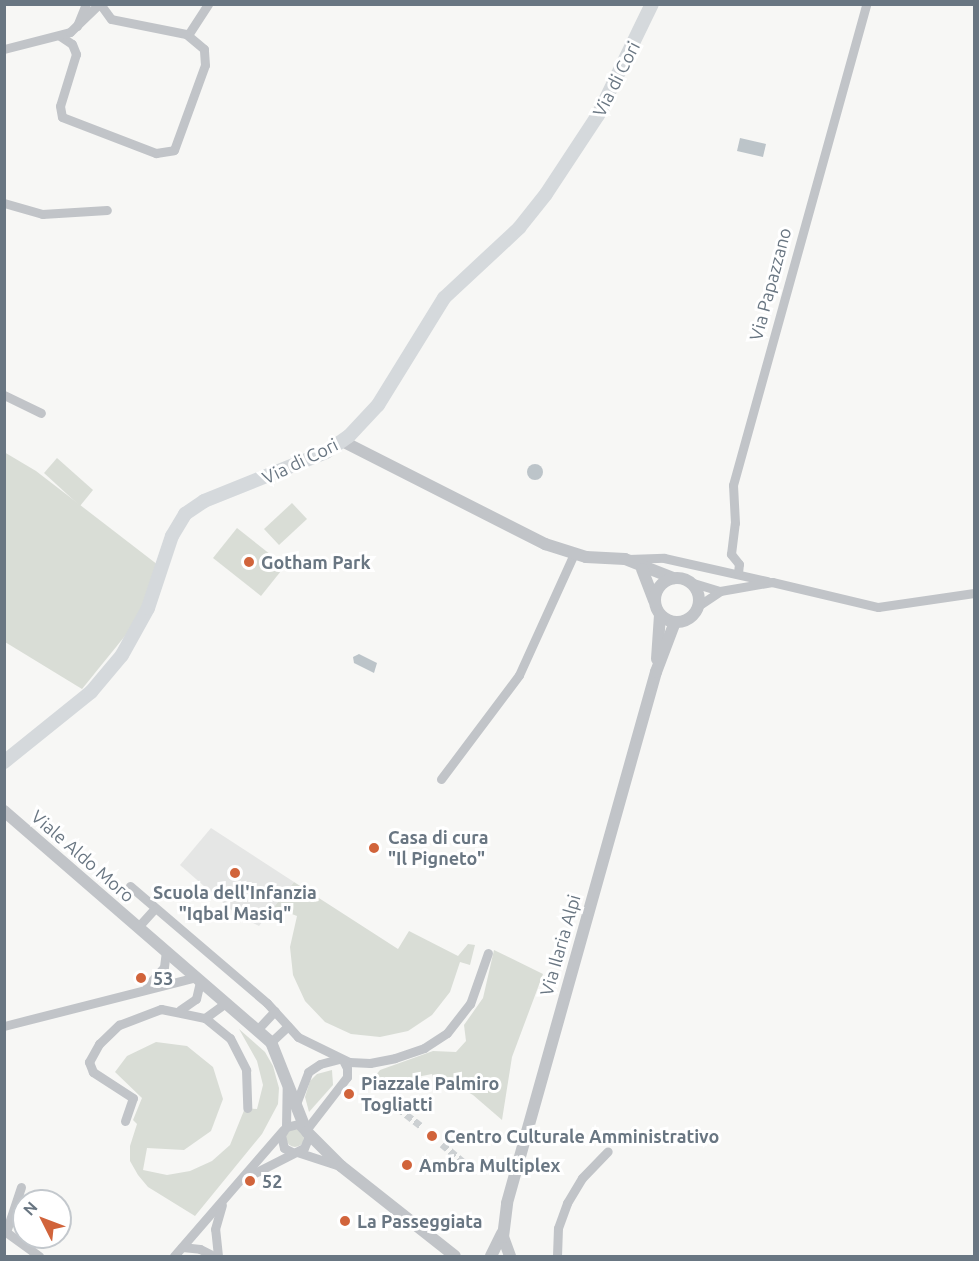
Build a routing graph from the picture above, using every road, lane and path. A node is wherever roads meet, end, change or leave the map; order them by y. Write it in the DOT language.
graph roads {
  1 [pos="86,4"];
  2 [pos="100,4"];
  3 [pos="208,4"];
  4 [pos="652,4"];
  5 [pos="867,4"];
  6 [pos="76,28"];
  7 [pos="188,35"];
  8 [pos="60,36"];
  9 [pos="4,49"];
  10 [pos="4,202"];
  11 [pos="107,210"];
  12 [pos="4,395"];
  13 [pos="41,413"];
  14 [pos="342,441"];
  15 [pos="574,554"];
  16 [pos="625,559"];
  17 [pos="642,569"];
  18 [pos="738,573"];
  19 [pos="673,578"];
  20 [pos="690,582"];
  21 [pos="772,582"];
  22 [pos="720,591"];
  23 [pos="975,593"];
  24 [pos="654,601"];
  25 [pos="698,606"];
  26 [pos="660,615"];
  27 [pos="675,622"];
  28 [pos="656,672"];
  29 [pos="4,762"];
  30 [pos="441,779"];
  31 [pos="4,812"];
  32 [pos="130,886"];
  33 [pos="155,908"];
  34 [pos="138,927"];
  35 [pos="166,950"];
  36 [pos="488,953"];
  37 [pos="198,979"];
  38 [pos="142,989"];
  39 [pos="226,1003"];
  40 [pos="180,1010"];
  41 [pos="275,1011"];
  42 [pos="205,1018"];
  43 [pos="4,1026"];
  44 [pos="288,1026"];
  45 [pos="257,1030"];
  46 [pos="271,1042"];
  47 [pos="341,1060"];
  48 [pos="287,1082"];
  49 [pos="296,1104"];
  50 [pos="247,1108"];
  51 [pos="125,1121"];
  52 [pos="284,1129"];
  53 [pos="306,1130"];
  54 [pos="608,1151"];
  55 [pos="294,1152"];
  56 [pos="341,1166"];
  57 [pos="237,1182"];
  58 [pos="21,1187"];
  59 [pos="229,1192"];
  60 [pos="503,1229"];
  61 [pos="182,1247"];
  62 [pos="39,1257"];
  63 [pos="174,1257"];
  64 [pos="214,1257"];
  65 [pos="218,1257"];
  66 [pos="455,1257"];
  67 [pos="491,1257"];
  68 [pos="510,1257"];
  69 [pos="557,1257"];
  1 -- 6 [label="street"];
  2 -- 6 [label="street"];
  2 -- 7 [label="street"];
  3 -- 7 [label="street"];
  4 -- 14 [label="main road, Via di Cori"];
  5 -- 18 [label="street, Via Papazzano"];
  6 -- 8 [label="street"];
  7 -- 8 [label="street"];
  8 -- 9 [label="street"];
  10 -- 11 [label="street"];
  12 -- 13 [label="street"];
  14 -- 15 [label="street"];
  14 -- 29 [label="main road, Via di Cori"];
  15 -- 16 [label="street"];
  15 -- 30 [label="street"];
  16 -- 17 [label="street"];
  16 -- 18 [label="street"];
  17 -- 19 [label="street"];
  17 -- 24 [label="street"];
  18 -- 21 [label="street"];
  19 -- 20 [label="street"];
  19 -- 24 [label="street"];
  20 -- 22 [label="street"];
  20 -- 25 [label="street"];
  21 -- 22 [label="street"];
  21 -- 23 [label="street"];
  22 -- 25 [label="street"];
  24 -- 26 [label="street"];
  25 -- 27 [label="street"];
  26 -- 27 [label="street"];
  26 -- 28 [label="street, Via Ilaria Alpi"];
  27 -- 28 [label="street, Via Ilaria Alpi"];
  28 -- 60 [label="street, Via Ilaria Alpi"];
  31 -- 34 [label="street, Viale Aldo Moro"];
  32 -- 33 [label="street, Viale Aldo Moro"];
  33 -- 34 [label="street, Viale Aldo Moro"];
  33 -- 41 [label="street, Viale Aldo Moro"];
  34 -- 35 [label="street, Viale Aldo Moro"];
  35 -- 37 [label="street, Viale Aldo Moro"];
  35 -- 38 [label="street"];
  36 -- 47 [label="street"];
  37 -- 38 [label="street"];
  37 -- 39 [label="street, Viale Aldo Moro"];
  37 -- 40 [label="street"];
  38 -- 43 [label="street"];
  39 -- 42 [label="street"];
  39 -- 45 [label="street, Viale Aldo Moro"];
  40 -- 42 [label="street"];
  40 -- 51 [label="street"];
  41 -- 44 [label="street"];
  41 -- 45 [label="street"];
  42 -- 50 [label="street"];
  44 -- 46 [label="street"];
  44 -- 47 [label="street"];
  45 -- 46 [label="street"];
  46 -- 48 [label="street"];
  47 -- 49 [label="street"];
  47 -- 53 [label="street"];
  48 -- 49 [label="street"];
  48 -- 52 [label="street"];
  49 -- 53 [label="street"];
  52 -- 53 [label="street"];
  52 -- 55 [label="street"];
  52 -- 57 [label="street"];
  53 -- 55 [label="street"];
  53 -- 56 [label="street"];
  54 -- 69 [label="street"];
  55 -- 56 [label="street"];
  55 -- 57 [label="street"];
  56 -- 66 [label="street"];
  57 -- 59 [label="street"];
  58 -- 62 [label="street"];
  59 -- 61 [label="street"];
  59 -- 65 [label="street"];
  60 -- 67 [label="street, Via Ilaria Alpi"];
  60 -- 68 [label="street, Via Ilaria Alpi"];
  61 -- 63 [label="street"];
  61 -- 64 [label="street"];
}
